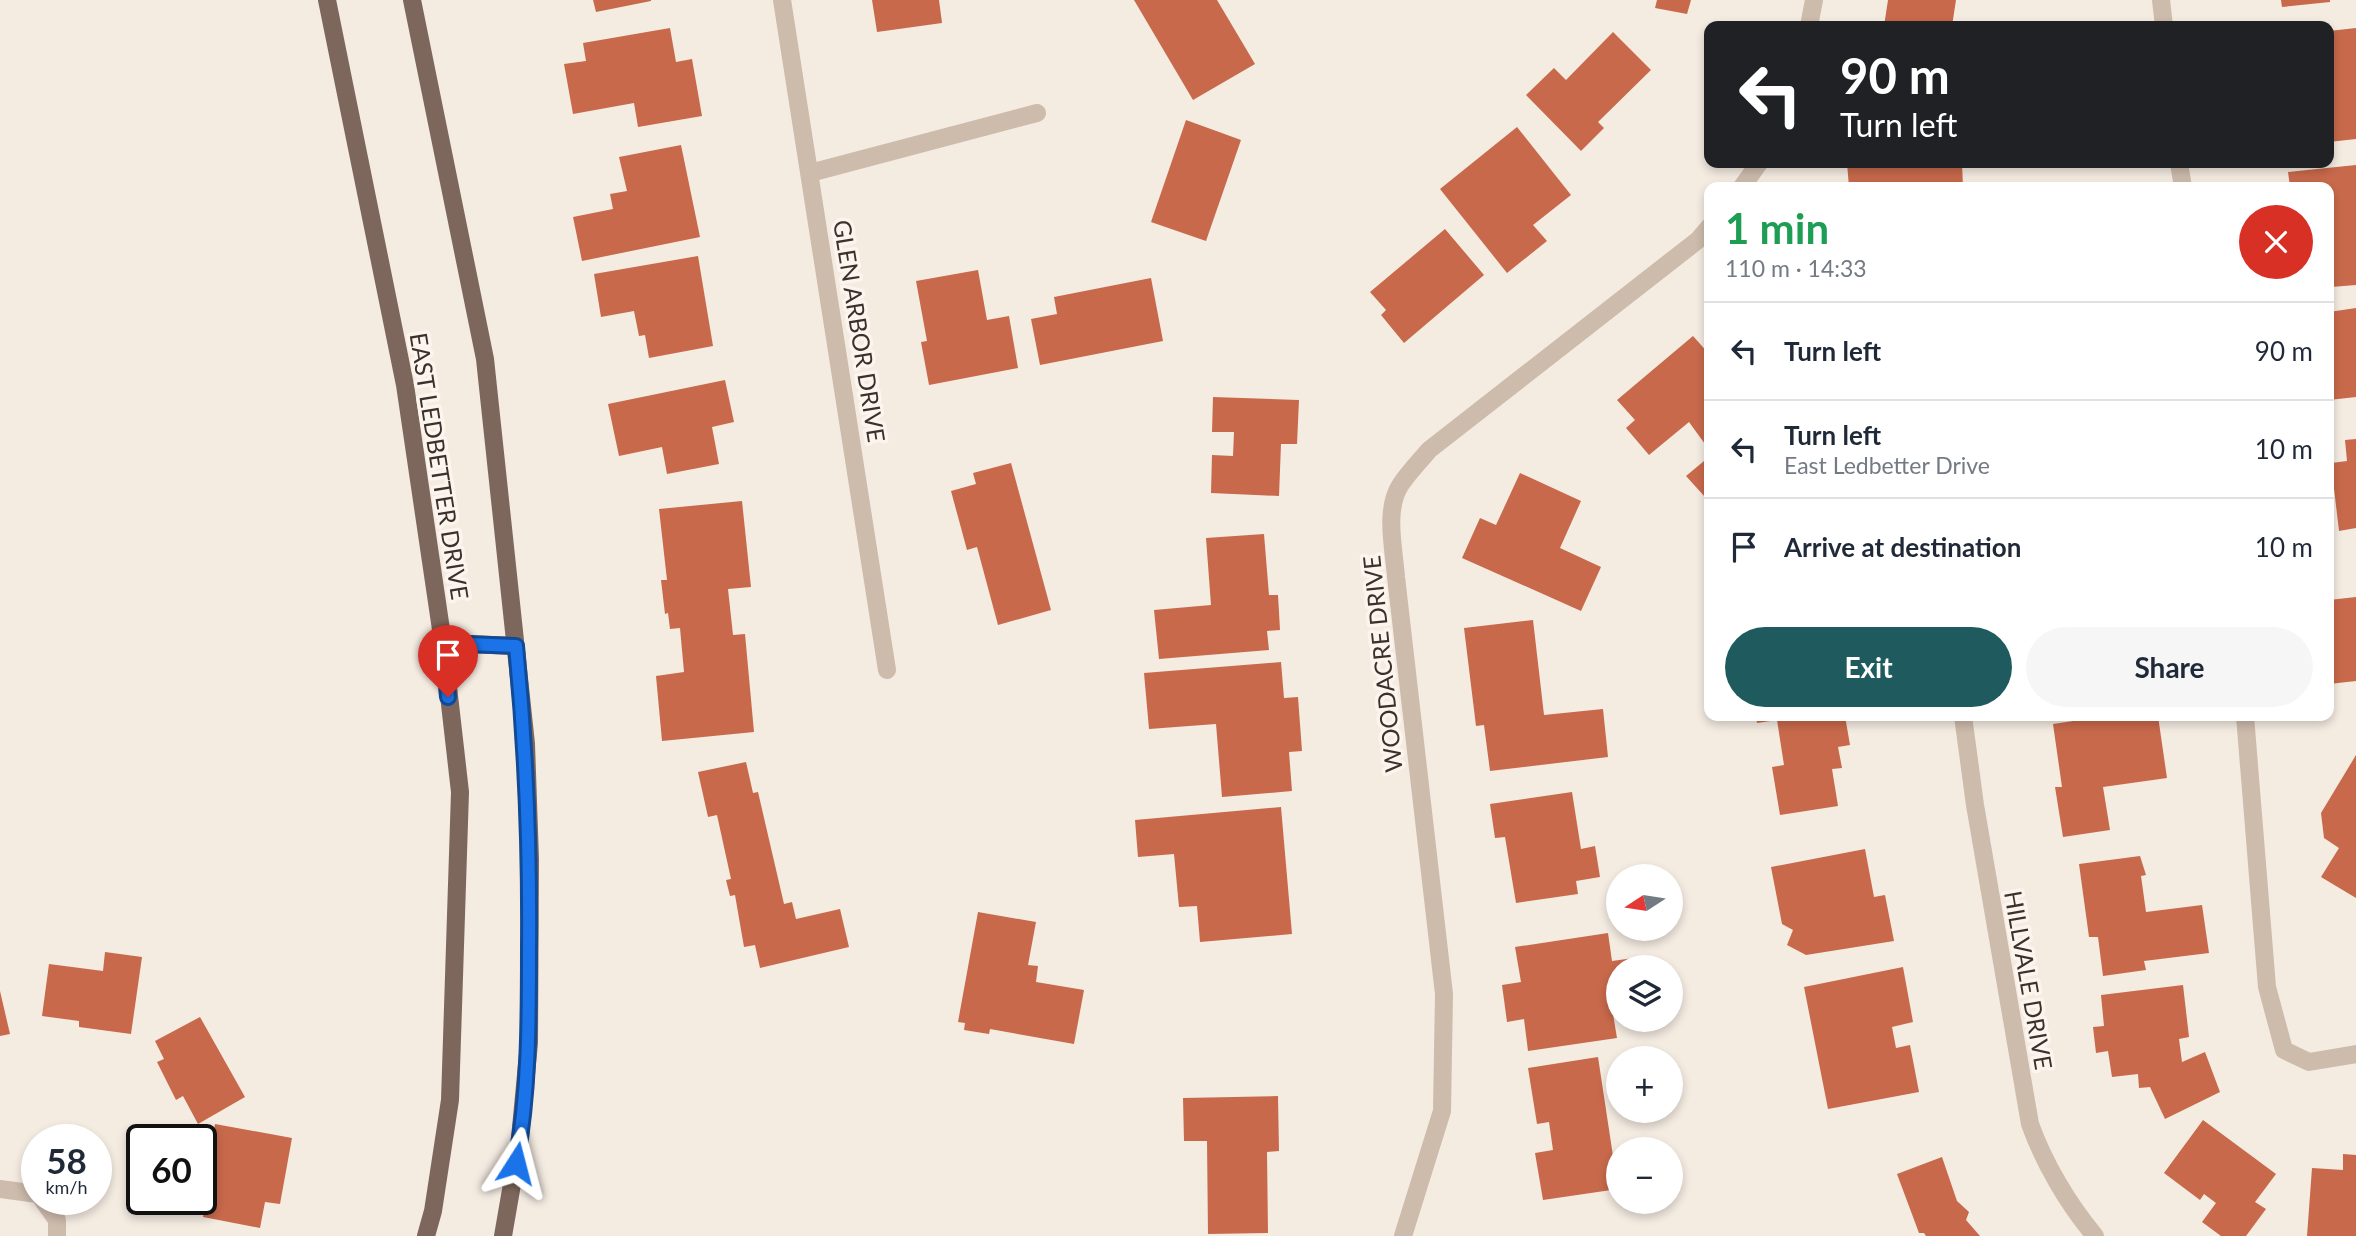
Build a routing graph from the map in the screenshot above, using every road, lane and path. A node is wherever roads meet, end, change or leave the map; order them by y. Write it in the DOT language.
graph roads {
  1 [pos="327,0"];
  2 [pos="412,0"];
  3 [pos="782,0"];
  4 [pos="1814,0"];
  5 [pos="2161,0"];
  6 [pos="1810,21"];
  7 [pos="2163,21"];
  8 [pos="1037,113"];
  9 [pos="810,173"];
  10 [pos="1704,239"];
  11 [pos="443,643"];
  12 [pos="516,646"];
  13 [pos="887,670"];
  14 [pos="1964,721"];
  15 [pos="2245,721"];
  16 [pos="2356,1054"];
  17 [pos="0,1189"];
  18 [pos="21,1192"];
  19 [pos="54,1215"];
  20 [pos="57,1236"];
  21 [pos="426,1236"];
  22 [pos="503,1236"];
  23 [pos="1403,1236"];
  24 [pos="2095,1236"];
  1 -- 11 [label="main road, EAST LEDBETTER DRIVE"];
  2 -- 12 [label="main road, EAST LEDBETTER DRIVE"];
  3 -- 9 [label="street, GLEN ARBOR DRIVE"];
  4 -- 6 [label="street"];
  5 -- 7 [label="street"];
  8 -- 9 [label="street"];
  9 -- 13 [label="street, GLEN ARBOR DRIVE"];
  10 -- 23 [label="street, WOODACRE DRIVE"];
  11 -- 12 [label="main road"];
  11 -- 21 [label="main road, EAST LEDBETTER DRIVE"];
  12 -- 22 [label="main road, EAST LEDBETTER DRIVE"];
  14 -- 24 [label="street, HILLVALE DRIVE"];
  15 -- 16 [label="street"];
  17 -- 18 [label="street"];
  19 -- 20 [label="street"];
}
